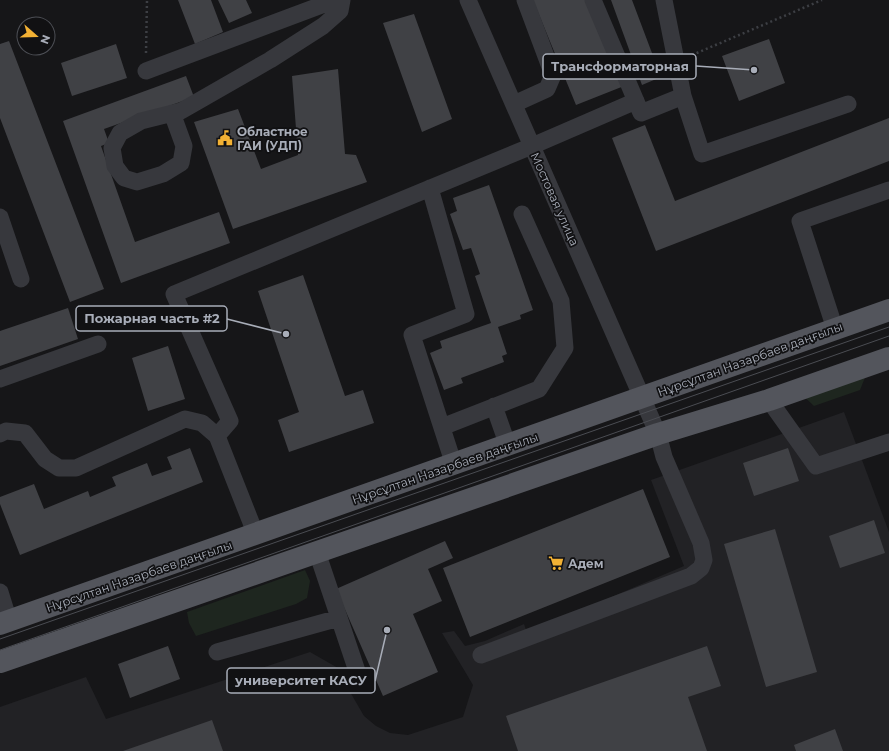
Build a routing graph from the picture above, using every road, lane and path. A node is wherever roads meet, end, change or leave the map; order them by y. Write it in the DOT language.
graph roads {
  1 [pos="147,0"];
  2 [pos="335,0"];
  3 [pos="342,0"];
  4 [pos="468,0"];
  5 [pos="525,0"];
  6 [pos="593,0"];
  7 [pos="664,0"];
  8 [pos="822,0"];
  9 [pos="692,56"];
  10 [pos="146,71"];
  11 [pos="683,96"];
  12 [pos="636,101"];
  13 [pos="514,104"];
  14 [pos="848,104"];
  15 [pos="172,113"];
  16 [pos="532,146"];
  17 [pos="430,188"];
  18 [pos="889,190"];
  19 [pos="522,214"];
  20 [pos="0,217"];
  21 [pos="21,278"];
  22 [pos="889,310"];
  23 [pos="835,329"];
  24 [pos="98,344"];
  25 [pos="889,358"];
  26 [pos="0,378"];
  27 [pos="642,398"];
  28 [pos="768,400"];
  29 [pos="494,406"];
  30 [pos="442,427"];
  31 [pos="0,434"];
  32 [pos="658,434"];
  33 [pos="217,436"];
  34 [pos="889,442"];
  35 [pos="508,446"];
  36 [pos="454,465"];
  37 [pos="256,535"];
  38 [pos="317,552"];
  39 [pos="0,592"];
  40 [pos="339,618"];
  41 [pos="4,623"];
  42 [pos="217,652"];
  43 [pos="481,655"];
  44 [pos="0,662"];
  45 [pos="360,680"];
  1 -- 10 [label="path"];
  2 -- 10 [label="street"];
  3 -- 15 [label="street"];
  4 -- 13 [label="street, Мостовая улица"];
  5 -- 13 [label="street"];
  6 -- 12 [label="street"];
  7 -- 11 [label="street"];
  8 -- 9 [label="path"];
  11 -- 12 [label="street"];
  11 -- 14 [label="street"];
  12 -- 16 [label="street"];
  13 -- 16 [label="street, Мостовая улица"];
  15 -- 15 [label="street"];
  16 -- 17 [label="street"];
  16 -- 27 [label="street, Мостовая улица"];
  17 -- 30 [label="street"];
  17 -- 33 [label="street"];
  18 -- 23 [label="street"];
  19 -- 29 [label="street"];
  20 -- 21 [label="street"];
  22 -- 23 [label="main road, Нұрсұлтан Назарбаев даңғылы"];
  23 -- 27 [label="main road, Нұрсұлтан Назарбаев даңғылы"];
  24 -- 26 [label="street"];
  25 -- 28 [label="main road"];
  27 -- 32 [label="street, Мостовая улица"];
  27 -- 35 [label="main road, Нұрсұлтан Назарбаев даңғылы"];
  28 -- 32 [label="main road"];
  28 -- 34 [label="street"];
  29 -- 30 [label="street"];
  29 -- 35 [label="street"];
  30 -- 36 [label="street"];
  31 -- 33 [label="street"];
  32 -- 38 [label="main road"];
  32 -- 43 [label="street, Мостовая улица"];
  33 -- 37 [label="street"];
  35 -- 36 [label="main road, Нұрсұлтан Назарбаев даңғылы"];
  36 -- 37 [label="main road, Нұрсұлтан Назарбаев даңғылы"];
  37 -- 41 [label="main road, Нұрсұлтан Назарбаев даңғылы"];
  38 -- 40 [label="street"];
  38 -- 44 [label="main road"];
  39 -- 41 [label="street"];
  40 -- 42 [label="street"];
  40 -- 45 [label="street"];
}
